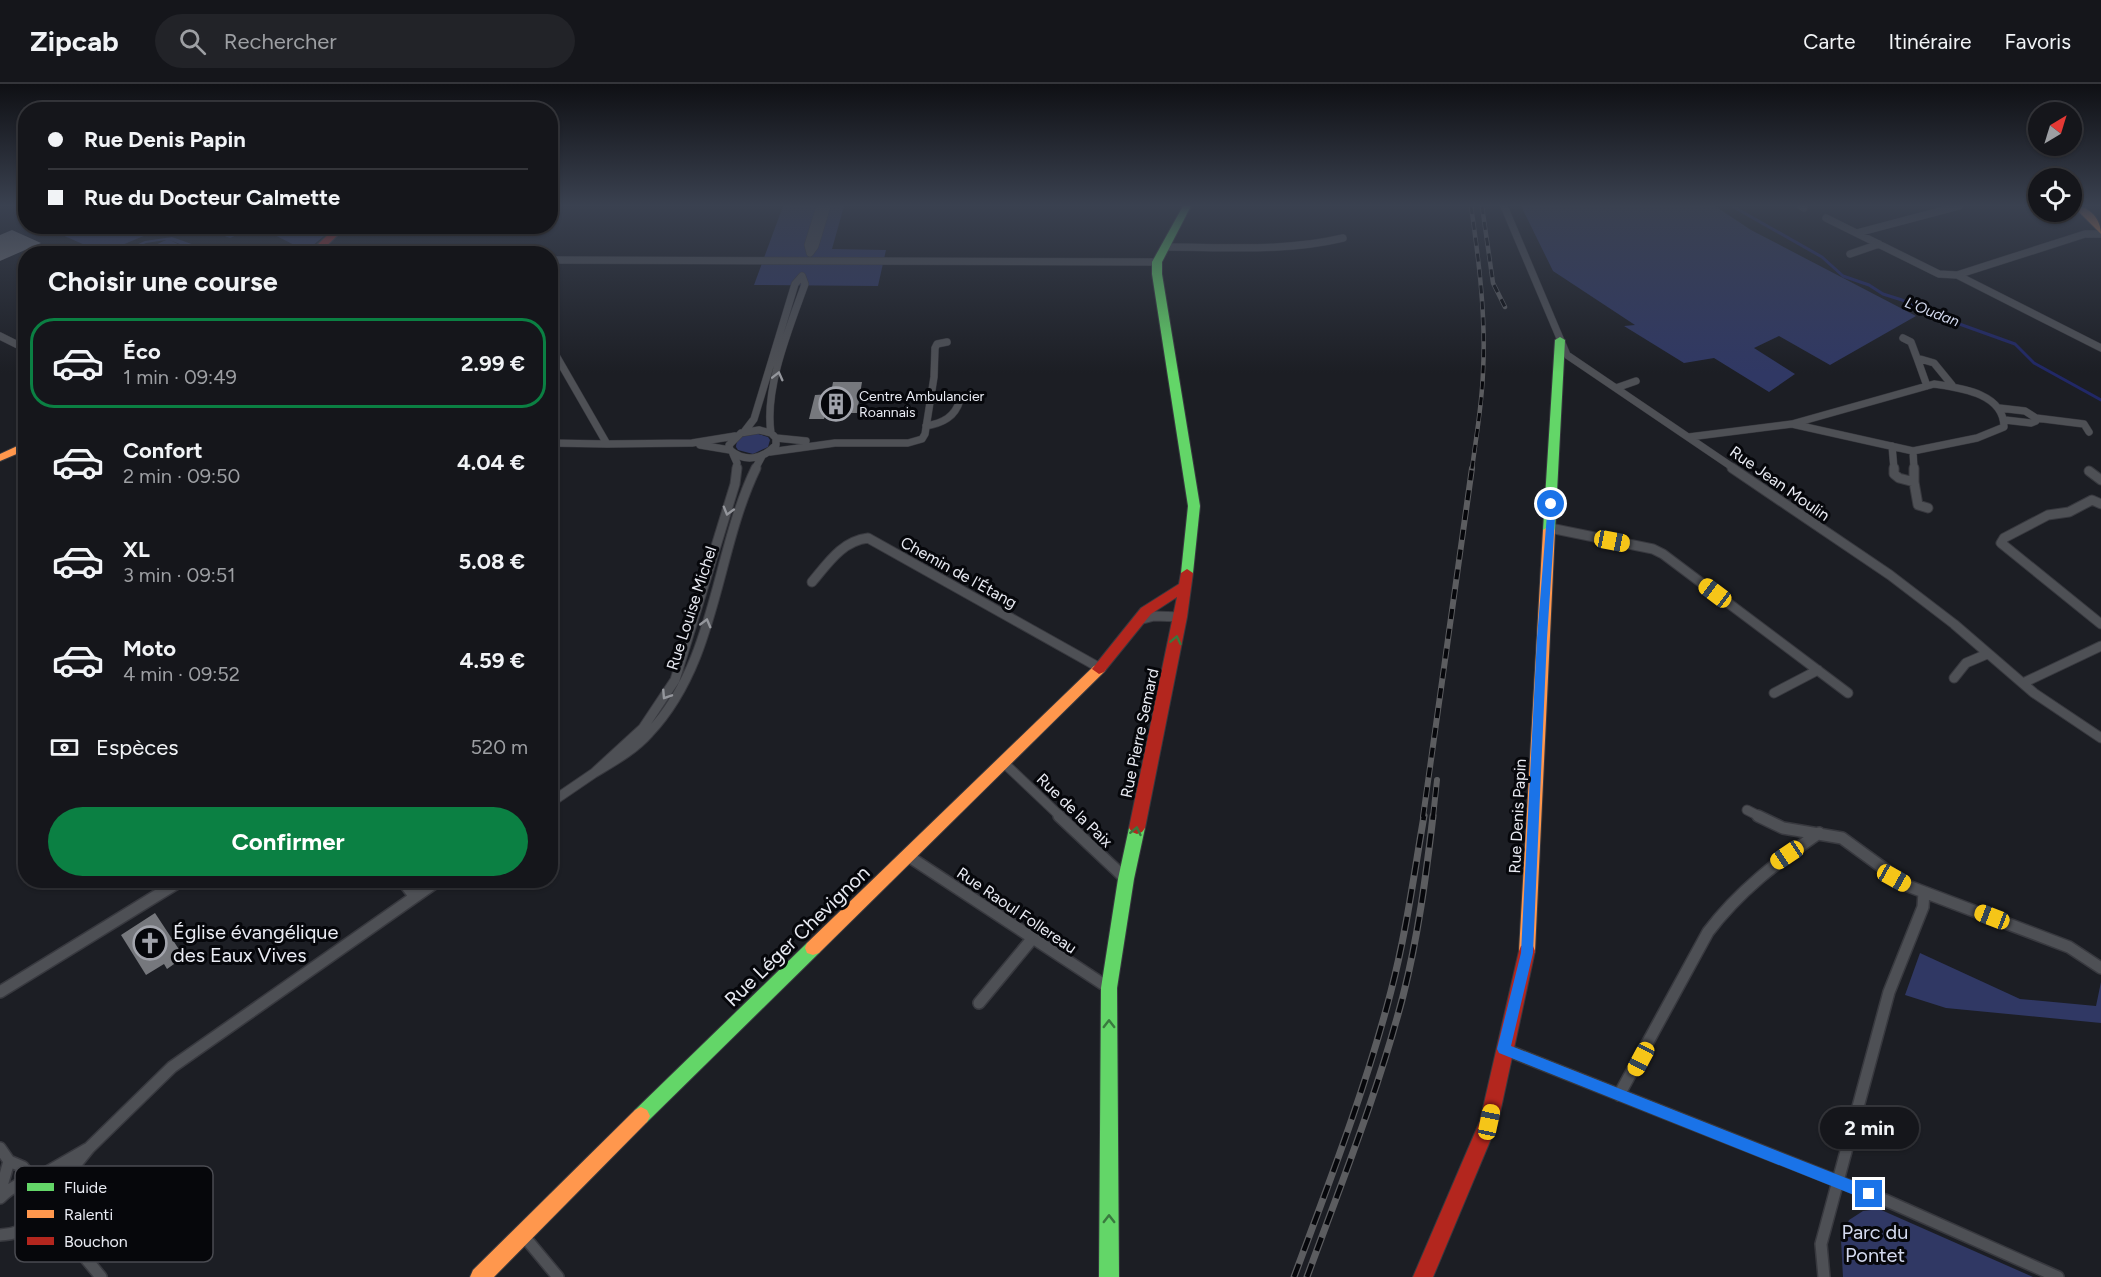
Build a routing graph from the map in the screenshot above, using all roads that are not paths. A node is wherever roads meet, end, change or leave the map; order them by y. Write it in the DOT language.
graph roads {
  1 [pos="807,261"];
  2 [pos="1043,262"];
  3 [pos="1157,262"];
  4 [pos="1527,262"];
  5 [pos="1914,262"];
  6 [pos="1999,262"];
  7 [pos="1957,275"];
  8 [pos="802,276"];
  9 [pos="0,336"];
  10 [pos="1903,338"];
  11 [pos="1560,340"];
  12 [pos="947,342"];
  13 [pos="18,344"];
  14 [pos="2101,348"];
  15 [pos="1917,358"];
  16 [pos="558,359"];
  17 [pos="1636,381"];
  18 [pos="1952,385"];
  19 [pos="1927,386"];
  20 [pos="1616,388"];
  21 [pos="960,400"];
  22 [pos="1999,408"];
  23 [pos="2036,418"];
  24 [pos="2004,420"];
  25 [pos="1792,424"];
  26 [pos="926,426"];
  27 [pos="744,432"];
  28 [pos="2089,432"];
  29 [pos="774,435"];
  30 [pos="735,436"];
  31 [pos="1689,437"];
  32 [pos="558,443"];
  33 [pos="835,443"];
  34 [pos="607,444"];
  35 [pos="692,444"];
  36 [pos="1892,446"];
  37 [pos="18,448"];
  38 [pos="1913,451"];
  39 [pos="732,452"];
  40 [pos="766,454"];
  41 [pos="0,458"];
  42 [pos="2089,471"];
  43 [pos="2101,480"];
  44 [pos="1914,482"];
  45 [pos="2101,496"];
  46 [pos="2092,500"];
  47 [pos="2101,504"];
  48 [pos="1928,507"];
  49 [pos="1550,528"];
  50 [pos="812,582"];
  51 [pos="1184,587"];
  52 [pos="1165,600"];
  53 [pos="1180,617"];
  54 [pos="1139,620"];
  55 [pos="2101,624"];
  56 [pos="2101,646"];
  57 [pos="1987,654"];
  58 [pos="1100,668"];
  59 [pos="1818,670"];
  60 [pos="1954,678"];
  61 [pos="2023,683"];
  62 [pos="1774,693"];
  63 [pos="1848,693"];
  64 [pos="2101,738"];
  65 [pos="1004,763"];
  66 [pos="594,773"];
  67 [pos="558,798"];
  68 [pos="1747,810"];
  69 [pos="1819,833"];
  70 [pos="908,856"];
  71 [pos="1126,879"];
  72 [pos="169,888"];
  73 [pos="408,888"];
  74 [pos="428,888"];
  75 [pos="1924,892"];
  76 [pos="415,897"];
  77 [pos="1032,939"];
  78 [pos="2101,968"];
  79 [pos="1109,988"];
  80 [pos="0,992"];
  81 [pos="979,1003"];
  82 [pos="1504,1049"];
  83 [pos="1619,1095"];
  84 [pos="0,1148"];
  85 [pos="89,1148"];
  86 [pos="9,1161"];
  87 [pos="21,1166"];
  88 [pos="56,1166"];
  89 [pos="75,1166"];
  90 [pos="1838,1182"];
  91 [pos="15,1186"];
  92 [pos="0,1193"];
  93 [pos="0,1198"];
  94 [pos="15,1233"];
  95 [pos="0,1235"];
  96 [pos="523,1235"];
  97 [pos="88,1262"];
  98 [pos="100,1277"];
  99 [pos="480,1277"];
  100 [pos="558,1277"];
  101 [pos="1109,1277"];
  102 [pos="1423,1277"];
  103 [pos="1824,1277"];
  104 [pos="2058,1277"];
  1 -- 8 [label="street"];
  2 -- 3 [label="street"];
  3 -- 51 [label="street, Rue Pierre Semard"];
  4 -- 11 [label="street, Rue Jean Moulin"];
  5 -- 7 [label="street"];
  6 -- 7 [label="street"];
  7 -- 14 [label="street"];
  8 -- 27 [label="street"];
  29 -- 8 [label="street, one-way"];
  9 -- 13 [label="street"];
  10 -- 15 [label="street"];
  11 -- 20 [label="street, Rue Jean Moulin"];
  11 -- 49 [label="street, Rue Denis Papin"];
  12 -- 26 [label="street"];
  15 -- 18 [label="street"];
  15 -- 19 [label="street"];
  16 -- 34 [label="street"];
  17 -- 20 [label="street"];
  18 -- 19 [label="street"];
  18 -- 22 [label="street"];
  19 -- 25 [label="street"];
  20 -- 31 [label="street, Rue Jean Moulin"];
  21 -- 26 [label="street"];
  22 -- 23 [label="street"];
  22 -- 24 [label="street"];
  23 -- 24 [label="street"];
  23 -- 28 [label="street"];
  24 -- 38 [label="street"];
  25 -- 31 [label="street"];
  25 -- 36 [label="street"];
  26 -- 33 [label="street"];
  27 -- 29 [label="street"];
  27 -- 30 [label="street"];
  29 -- 33 [label="street"];
  29 -- 40 [label="street, Rue Louise Michel"];
  30 -- 35 [label="street"];
  30 -- 39 [label="street, Rue Louise Michel"];
  31 -- 57 [label="street, Rue Jean Moulin"];
  32 -- 34 [label="street"];
  33 -- 40 [label="street"];
  34 -- 35 [label="street"];
  35 -- 39 [label="street"];
  36 -- 38 [label="street"];
  36 -- 44 [label="street"];
  37 -- 41 [label="street"];
  38 -- 44 [label="street"];
  39 -- 40 [label="street"];
  39 -- 66 [label="street, Rue Louise Michel, one-way"];
  66 -- 40 [label="street, Rue Louise Michel, one-way"];
  42 -- 43 [label="street"];
  44 -- 48 [label="street"];
  45 -- 46 [label="street"];
  46 -- 47 [label="street"];
  46 -- 55 [label="street"];
  49 -- 59 [label="street"];
  49 -- 82 [label="street, Rue Denis Papin"];
  50 -- 58 [label="street, Chemin de l'Étang"];
  51 -- 52 [label="street, Rue Léger Chevignon"];
  51 -- 53 [label="street, Rue Pierre Semard"];
  52 -- 53 [label="street"];
  52 -- 54 [label="street, Rue Léger Chevignon"];
  53 -- 54 [label="street"];
  71 -- 53 [label="street, Rue Pierre Semard, one-way"];
  54 -- 58 [label="street, Rue Léger Chevignon"];
  56 -- 61 [label="street"];
  57 -- 60 [label="street"];
  57 -- 61 [label="street, Rue Jean Moulin"];
  58 -- 65 [label="street, Rue Léger Chevignon"];
  59 -- 62 [label="street"];
  59 -- 63 [label="street"];
  61 -- 64 [label="street, Rue Jean Moulin"];
  65 -- 70 [label="street, Rue Léger Chevignon"];
  65 -- 71 [label="street, Rue de la Paix"];
  66 -- 67 [label="street, Rue Louise Michel"];
  68 -- 69 [label="street"];
  69 -- 75 [label="street"];
  69 -- 83 [label="street"];
  70 -- 77 [label="street, Rue Raoul Follereau"];
  70 -- 96 [label="street, Rue Léger Chevignon"];
  71 -- 79 [label="street, Rue Pierre Semard"];
  72 -- 80 [label="street"];
  73 -- 76 [label="street"];
  74 -- 76 [label="street"];
  75 -- 78 [label="street"];
  75 -- 90 [label="street"];
  76 -- 85 [label="street"];
  77 -- 79 [label="street, Rue Raoul Follereau"];
  77 -- 81 [label="street"];
  101 -- 79 [label="street, Rue Pierre Semard, one-way"];
  82 -- 83 [label="street"];
  82 -- 102 [label="street, Rue Denis Papin"];
  83 -- 90 [label="street"];
  84 -- 86 [label="street"];
  85 -- 88 [label="street"];
  85 -- 89 [label="street"];
  86 -- 87 [label="street"];
  86 -- 92 [label="street"];
  90 -- 103 [label="street"];
  90 -- 104 [label="street"];
  91 -- 93 [label="street"];
  94 -- 95 [label="street"];
  96 -- 99 [label="street, Rue Léger Chevignon"];
  96 -- 100 [label="street"];
  97 -- 98 [label="street"];
}
